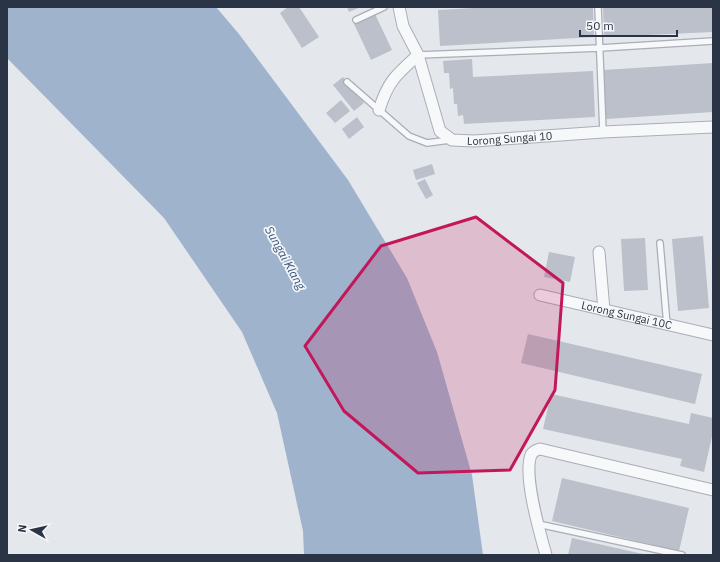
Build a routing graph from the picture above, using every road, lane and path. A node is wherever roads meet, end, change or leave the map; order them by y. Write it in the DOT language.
graph roads {
  1 [pos="384,7"];
  2 [pos="399,7"];
  3 [pos="598,7"];
  4 [pos="356,20"];
  5 [pos="713,40"];
  6 [pos="600,48"];
  7 [pos="418,56"];
  8 [pos="348,82"];
  9 [pos="379,110"];
  10 [pos="713,127"];
  11 [pos="603,132"];
  12 [pos="452,140"];
  13 [pos="660,243"];
  14 [pos="599,252"];
  15 [pos="540,294"];
  16 [pos="604,310"];
  17 [pos="667,325"];
  18 [pos="713,335"];
  19 [pos="713,490"];
  20 [pos="538,524"];
  21 [pos="546,555"];
  22 [pos="682,555"];
  1 -- 4 [label="lane"];
  2 -- 7 [label="street, Lorong Sungai 10"];
  3 -- 6 [label="lane"];
  5 -- 6 [label="lane"];
  6 -- 7 [label="lane"];
  6 -- 11 [label="lane"];
  7 -- 9 [label="street"];
  7 -- 12 [label="street, Lorong Sungai 10"];
  8 -- 9 [label="lane"];
  9 -- 12 [label="lane"];
  10 -- 11 [label="street, Lorong Sungai 10"];
  11 -- 12 [label="street, Lorong Sungai 10"];
  13 -- 17 [label="lane"];
  14 -- 16 [label="street"];
  15 -- 16 [label="street, Lorong Sungai 10C"];
  16 -- 17 [label="street, Lorong Sungai 10C"];
  17 -- 18 [label="street, Lorong Sungai 10C"];
  19 -- 20 [label="street"];
  20 -- 21 [label="street"];
  20 -- 22 [label="lane"];
}
